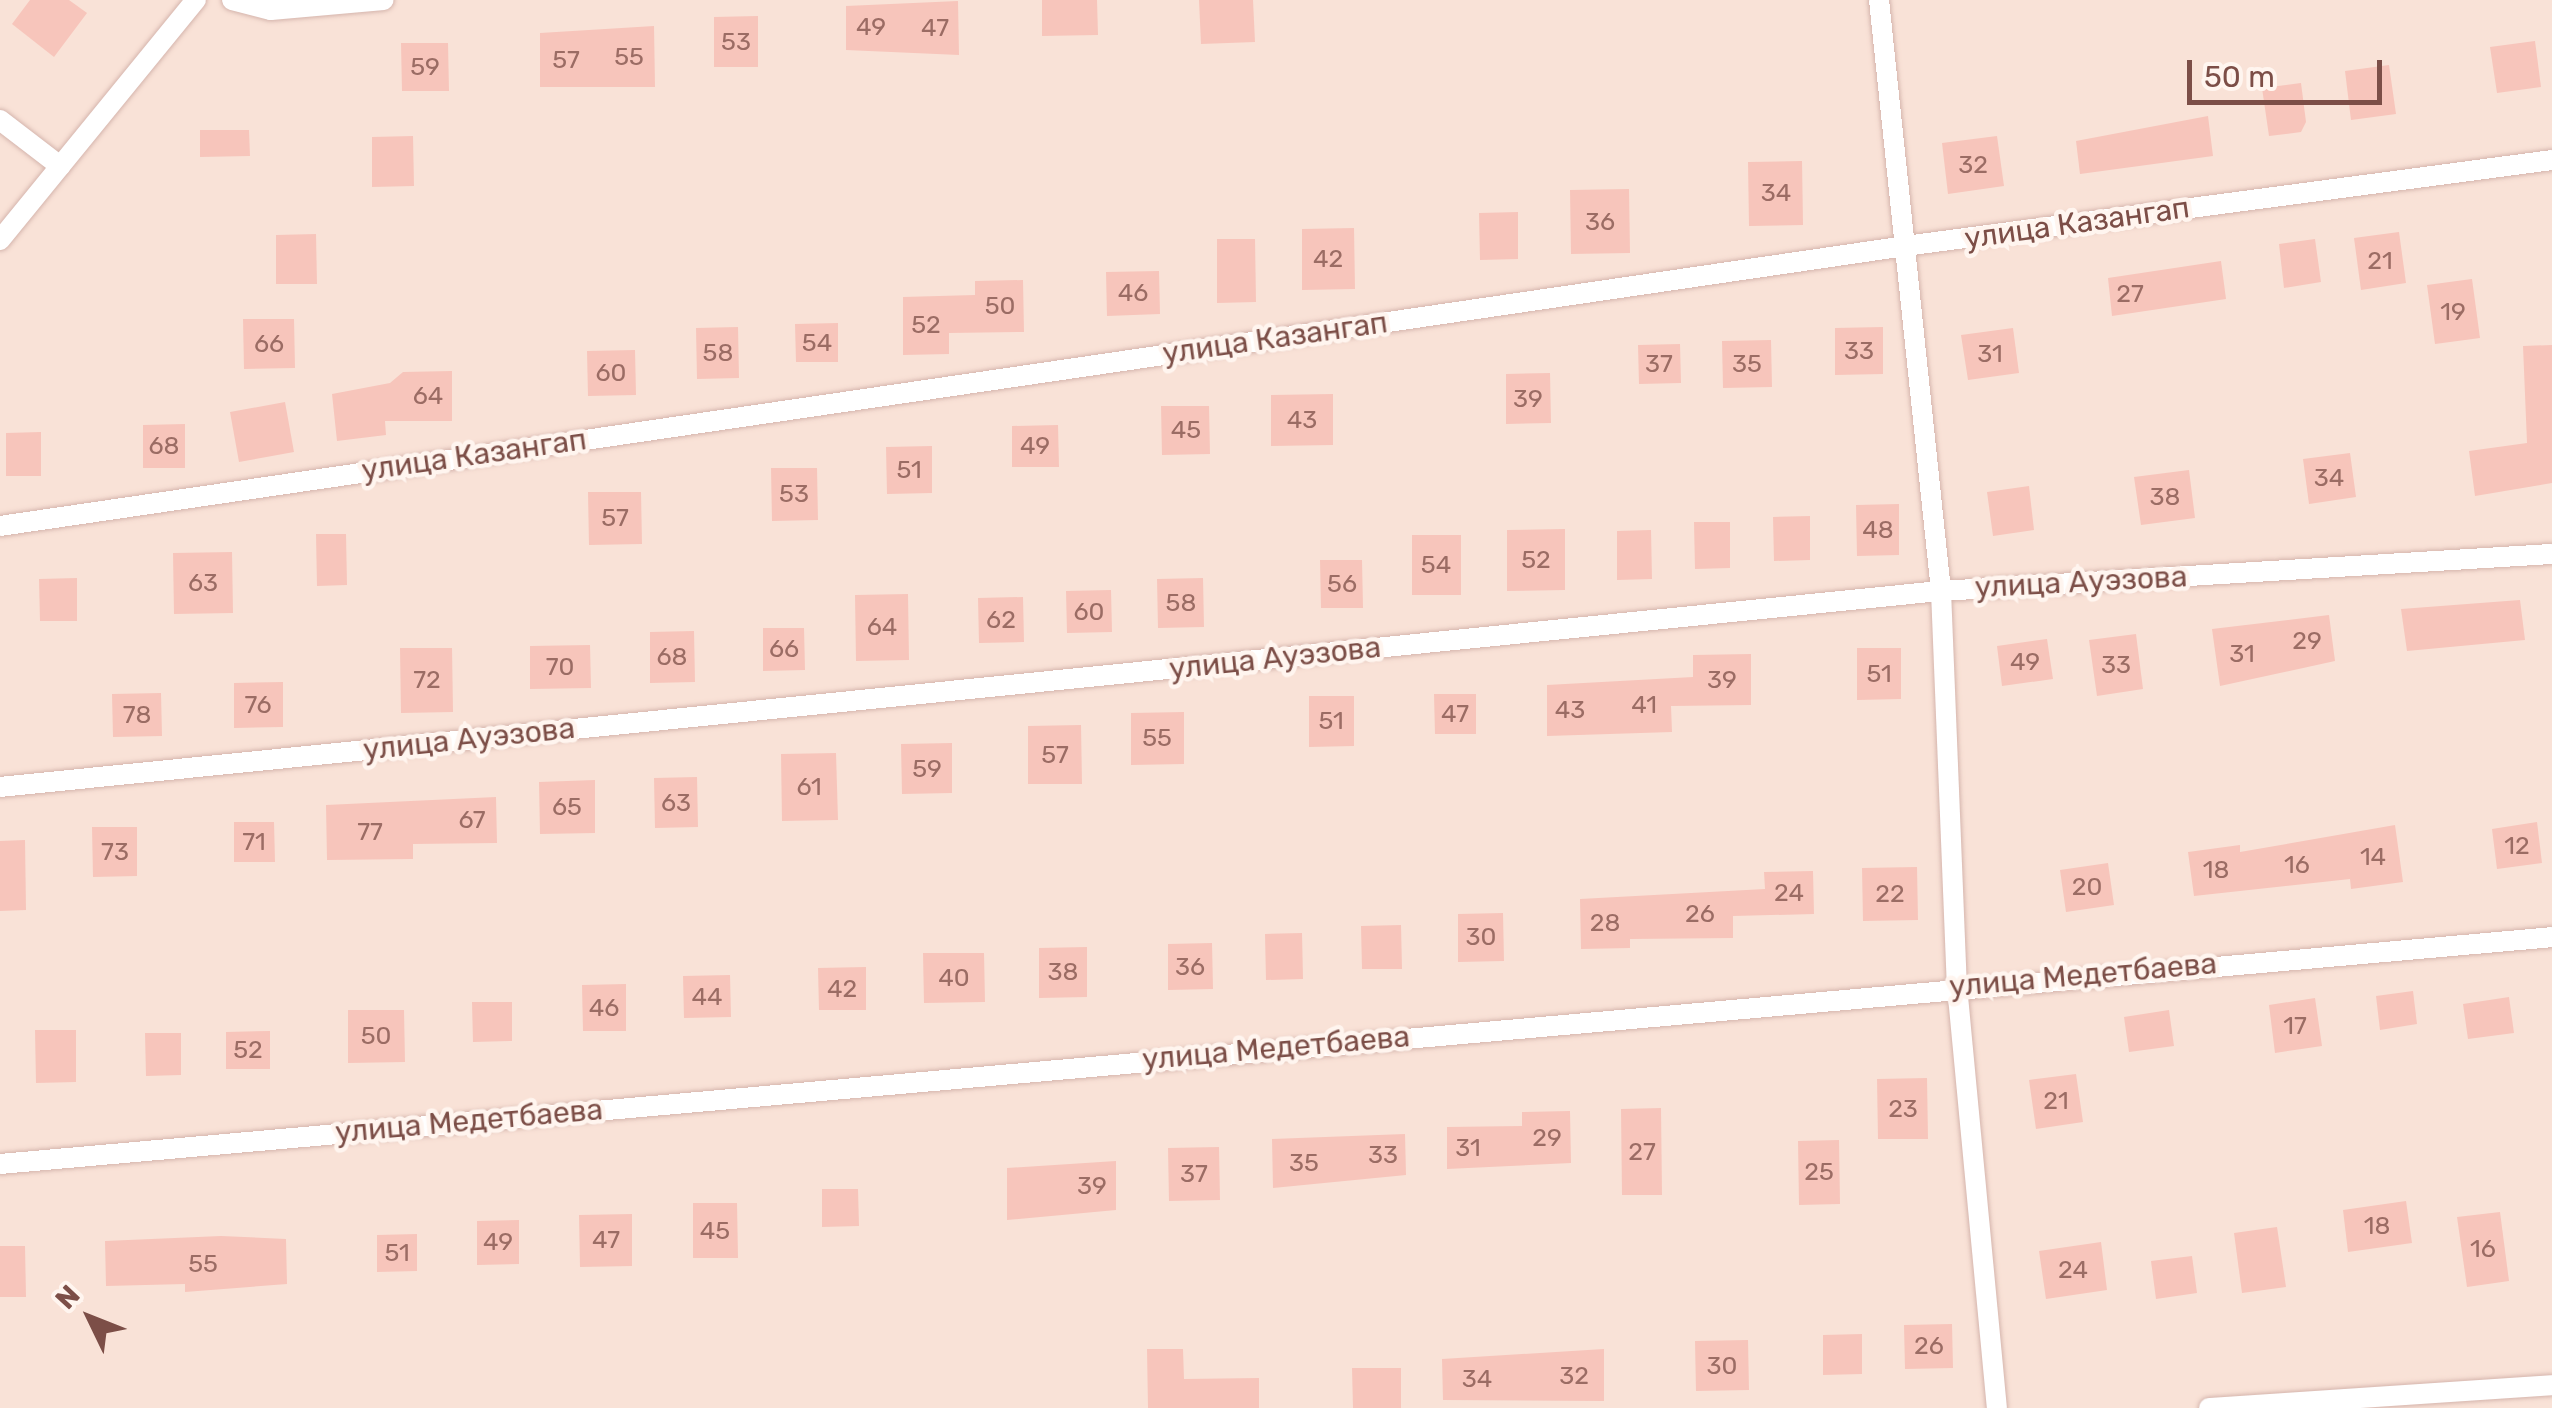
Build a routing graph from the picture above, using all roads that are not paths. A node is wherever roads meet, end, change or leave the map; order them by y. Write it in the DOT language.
graph roads {
  1 [pos="196,0"];
  2 [pos="232,0"];
  3 [pos="384,0"];
  4 [pos="1879,0"];
  5 [pos="0,120"];
  6 [pos="2552,160"];
  7 [pos="60,166"];
  8 [pos="0,240"];
  9 [pos="1905,246"];
  10 [pos="0,526"];
  11 [pos="2552,554"];
  12 [pos="1941,591"];
  13 [pos="0,787"];
  14 [pos="2552,937"];
  15 [pos="1957,986"];
  16 [pos="0,1164"];
  17 [pos="2552,1385"];
  18 [pos="1998,1408"];
  19 [pos="2209,1408"];
  1 -- 7 [label="street"];
  2 -- 3 [label="street"];
  4 -- 9 [label="street"];
  5 -- 7 [label="street"];
  6 -- 9 [label="street, улица Казангап"];
  7 -- 8 [label="street"];
  9 -- 10 [label="street, улица Казангап"];
  9 -- 12 [label="street"];
  11 -- 12 [label="street, улица Ауэзова"];
  12 -- 13 [label="street, улица Ауэзова"];
  12 -- 15 [label="street"];
  14 -- 15 [label="street, улица Медетбаева"];
  15 -- 16 [label="street, улица Медетбаева"];
  15 -- 18 [label="street"];
  17 -- 19 [label="street"];
}
